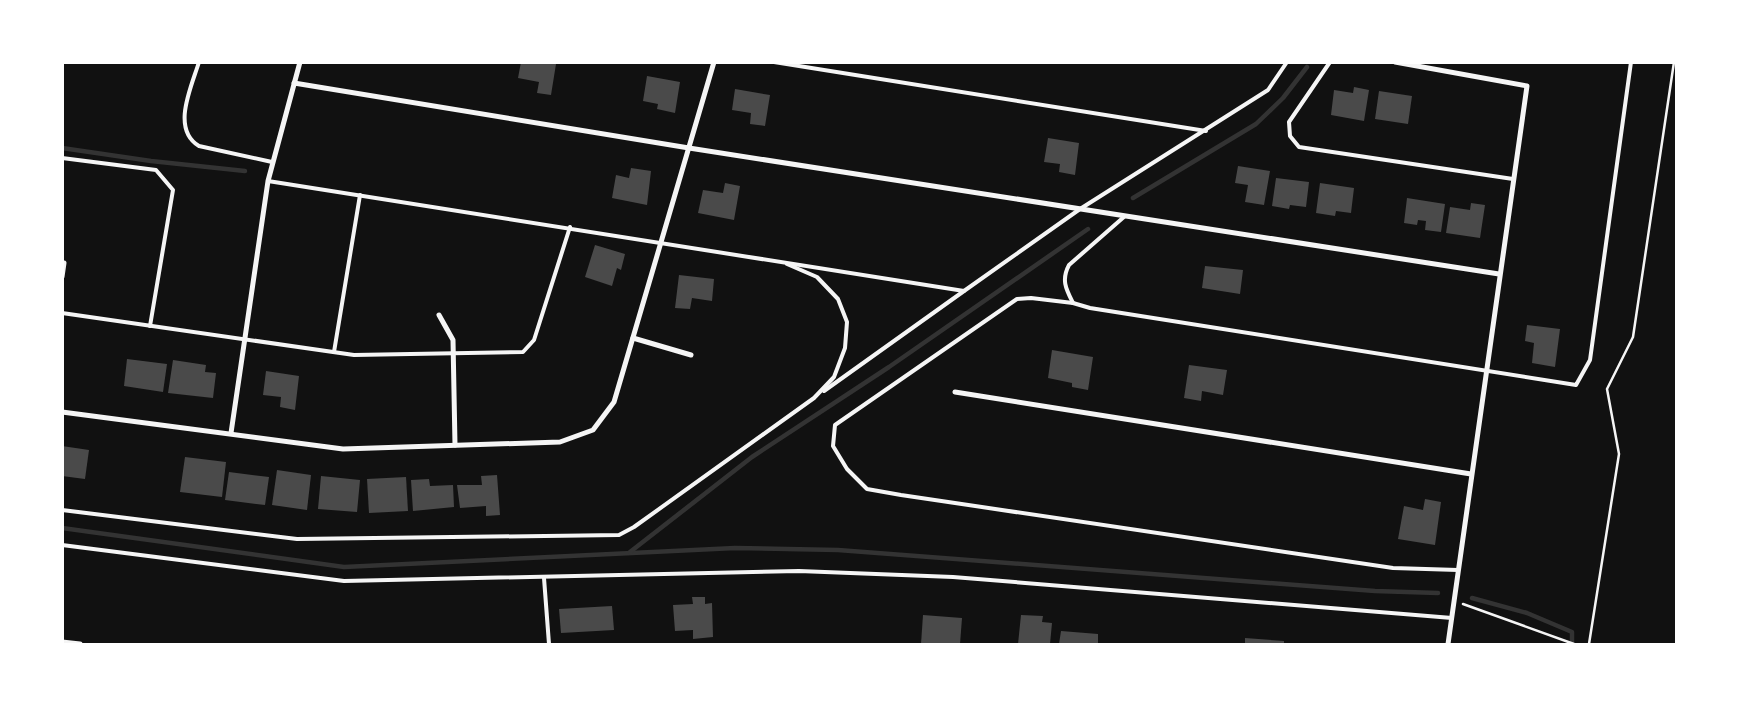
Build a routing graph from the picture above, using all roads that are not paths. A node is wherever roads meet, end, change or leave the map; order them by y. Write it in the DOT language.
graph roads {
  1 [pos="199,62"];
  2 [pos="300,62"];
  3 [pos="714,62"];
  4 [pos="774,62"];
  5 [pos="1287,62"];
  6 [pos="1330,62"];
  7 [pos="1395,62"];
  8 [pos="1631,62"];
  9 [pos="294,83"];
  10 [pos="1206,131"];
  11 [pos="689,148"];
  12 [pos="62,158"];
  13 [pos="272,162"];
  14 [pos="1513,179"];
  15 [pos="268,181"];
  16 [pos="360,195"];
  17 [pos="1080,209"];
  18 [pos="1125,216"];
  19 [pos="570,227"];
  20 [pos="662,242"];
  21 [pos="780,261"];
  22 [pos="64,263"];
  23 [pos="1499,274"];
  24 [pos="62,277"];
  25 [pos="964,291"];
  26 [pos="1073,304"];
  27 [pos="62,313"];
  28 [pos="438,315"];
  29 [pos="150,326"];
  30 [pos="633,338"];
  31 [pos="245,339"];
  32 [pos="334,352"];
  33 [pos="453,353"];
  34 [pos="691,355"];
  35 [pos="1485,371"];
  36 [pos="955,392"];
  37 [pos="814,398"];
  38 [pos="62,412"];
  39 [pos="231,433"];
  40 [pos="455,444"];
  41 [pos="1471,474"];
  42 [pos="62,510"];
  43 [pos="62,545"];
  44 [pos="1458,570"];
  45 [pos="544,578"];
  46 [pos="1452,618"];
  47 [pos="62,642"];
  48 [pos="80,644"];
  49 [pos="549,644"];
  50 [pos="1448,644"];
  1 -- 13 [label="lane"];
  2 -- 9 [label="street"];
  3 -- 11 [label="street"];
  4 -- 10 [label="lane"];
  5 -- 10 [label="lane"];
  6 -- 14 [label="lane"];
  7 -- 14 [label="street"];
  8 -- 35 [label="lane"];
  9 -- 11 [label="street"];
  9 -- 13 [label="street"];
  10 -- 17 [label="lane"];
  11 -- 17 [label="street"];
  11 -- 20 [label="street"];
  12 -- 29 [label="lane"];
  13 -- 15 [label="street"];
  14 -- 23 [label="street"];
  15 -- 16 [label="lane"];
  15 -- 31 [label="street"];
  16 -- 19 [label="lane"];
  16 -- 32 [label="lane"];
  17 -- 18 [label="street"];
  17 -- 25 [label="lane"];
  18 -- 23 [label="street"];
  18 -- 26 [label="lane"];
  19 -- 20 [label="lane"];
  19 -- 33 [label="lane"];
  20 -- 21 [label="lane"];
  20 -- 30 [label="street"];
  21 -- 25 [label="lane"];
  21 -- 37 [label="lane"];
  22 -- 24 [label="street"];
  23 -- 35 [label="street"];
  25 -- 37 [label="lane"];
  26 -- 35 [label="lane"];
  26 -- 44 [label="lane"];
  27 -- 29 [label="lane"];
  28 -- 33 [label="street"];
  29 -- 31 [label="lane"];
  30 -- 34 [label="street"];
  30 -- 40 [label="street"];
  31 -- 32 [label="lane"];
  31 -- 39 [label="street"];
  32 -- 33 [label="lane"];
  33 -- 40 [label="street"];
  35 -- 41 [label="street"];
  36 -- 41 [label="street"];
  37 -- 42 [label="lane"];
  38 -- 39 [label="street"];
  39 -- 40 [label="street"];
  41 -- 44 [label="street"];
  43 -- 45 [label="lane"];
  44 -- 46 [label="street"];
  45 -- 46 [label="lane"];
  45 -- 49 [label="lane"];
  46 -- 50 [label="street"];
  47 -- 48 [label="street"];
}
